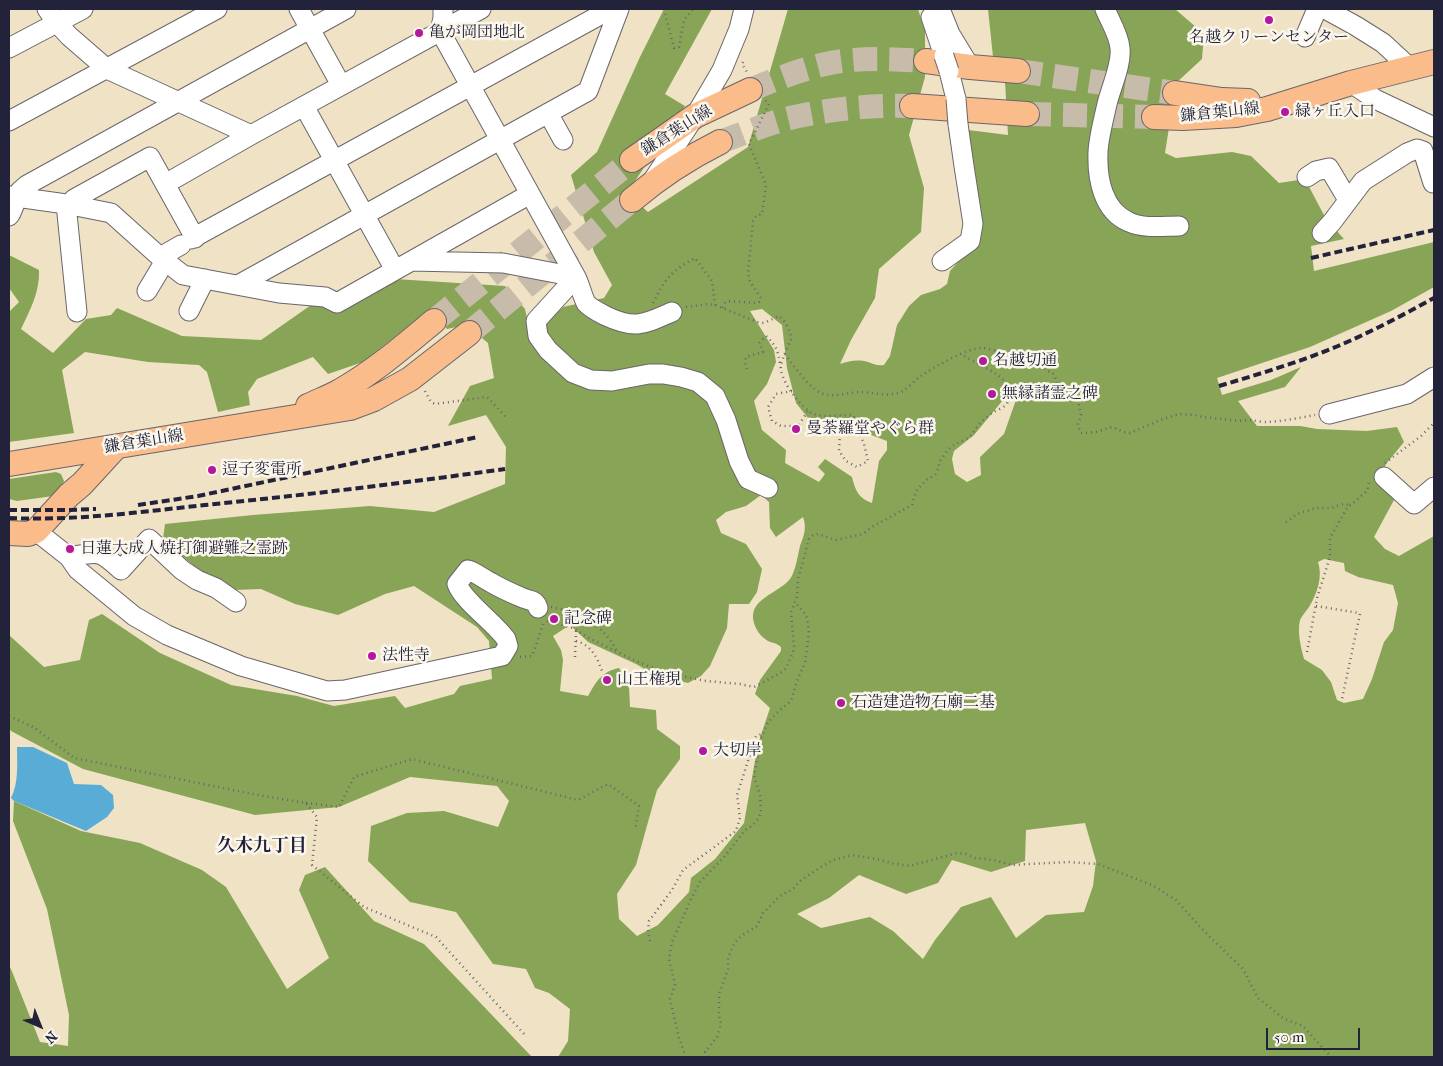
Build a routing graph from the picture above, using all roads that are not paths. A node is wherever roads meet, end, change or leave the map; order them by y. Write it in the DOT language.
graph roads {
  1 [pos="83,9"];
  2 [pos="217,9"];
  3 [pos="299,9"];
  4 [pos="346,9"];
  5 [pos="443,9"];
  6 [pos="481,9"];
  7 [pos="611,9"];
  8 [pos="620,9"];
  9 [pos="744,9"];
  10 [pos="928,9"];
  11 [pos="940,9"];
  12 [pos="1105,9"];
  13 [pos="1317,9"];
  14 [pos="1324,9"];
  15 [pos="52,16"];
  16 [pos="310,29"];
  17 [pos="739,29"];
  18 [pos="440,32"];
  19 [pos="1306,37"];
  20 [pos="9,46"];
  21 [pos="746,50"];
  22 [pos="1434,62"];
  23 [pos="947,64"];
  24 [pos="1410,68"];
  25 [pos="107,69"];
  26 [pos="1018,71"];
  27 [pos="1350,82"];
  28 [pos="341,85"];
  29 [pos="470,86"];
  30 [pos="750,90"];
  31 [pos="1175,92"];
  32 [pos="1315,94"];
  33 [pos="178,101"];
  34 [pos="304,106"];
  35 [pos="912,106"];
  36 [pos="548,113"];
  37 [pos="1027,114"];
  38 [pos="696,116"];
  39 [pos="1154,117"];
  40 [pos="9,121"];
  41 [pos="1427,124"];
  42 [pos="251,135"];
  43 [pos="500,140"];
  44 [pos="563,140"];
  45 [pos="1419,150"];
  46 [pos="632,160"];
  47 [pos="334,161"];
  48 [pos="1307,177"];
  49 [pos="1432,183"];
  50 [pos="165,184"];
  51 [pos="640,192"];
  52 [pos="530,194"];
  53 [pos="14,196"];
  54 [pos="1348,200"];
  55 [pos="70,204"];
  56 [pos="364,215"];
  57 [pos="9,216"];
  58 [pos="1179,226"];
  59 [pos="1322,232"];
  60 [pos="189,241"];
  61 [pos="163,259"];
  62 [pos="942,261"];
  63 [pos="402,265"];
  64 [pos="576,277"];
  65 [pos="205,279"];
  66 [pos="238,285"];
  67 [pos="147,291"];
  68 [pos="189,311"];
  69 [pos="77,312"];
  70 [pos="672,312"];
  71 [pos="434,321"];
  72 [pos="469,333"];
  73 [pos="1434,378"];
  74 [pos="1329,414"];
  75 [pos="279,419"];
  76 [pos="116,446"];
  77 [pos="74,453"];
  78 [pos="9,464"];
  79 [pos="1378,474"];
  80 [pos="1434,487"];
  81 [pos="768,488"];
  82 [pos="69,495"];
  83 [pos="36,531"];
  84 [pos="9,533"];
  85 [pos="69,557"];
  86 [pos="236,602"];
  87 [pos="538,608"];
  1 -- 15 [label="street"];
  2 -- 25 [label="street"];
  3 -- 16 [label="street"];
  4 -- 16 [label="street"];
  5 -- 18 [label="street"];
  6 -- 18 [label="street"];
  7 -- 29 [label="street"];
  8 -- 36 [label="street"];
  9 -- 17 [label="street"];
  10 -- 23 [label="street"];
  11 -- 23 [label="street"];
  12 -- 58 [label="street"];
  13 -- 19 [label="street"];
  14 -- 24 [label="street"];
  15 -- 20 [label="street"];
  15 -- 25 [label="street"];
  16 -- 28 [label="street"];
  16 -- 33 [label="street"];
  17 -- 21 [label="street"];
  17 -- 38 [label="street"];
  18 -- 28 [label="street"];
  18 -- 29 [label="street"];
  22 -- 24 [label="main road, 鎌倉葉山線"];
  23 -- 26 [label="main road"];
  23 -- 62 [label="street, bridge"];
  24 -- 27 [label="main road, 鎌倉葉山線"];
  25 -- 33 [label="street"];
  25 -- 40 [label="street"];
  27 -- 32 [label="main road, 鎌倉葉山線"];
  27 -- 41 [label="street"];
  28 -- 34 [label="street"];
  29 -- 43 [label="street"];
  29 -- 47 [label="street"];
  30 -- 38 [label="main road, 鎌倉葉山線"];
  31 -- 32 [label="main road, 鎌倉葉山線"];
  32 -- 39 [label="main road, 鎌倉葉山線"];
  33 -- 42 [label="street"];
  33 -- 53 [label="street"];
  34 -- 42 [label="street"];
  34 -- 47 [label="street"];
  35 -- 37 [label="main road"];
  36 -- 43 [label="street"];
  36 -- 44 [label="street"];
  38 -- 46 [label="main road, 鎌倉葉山線"];
  38 -- 51 [label="street"];
  38 -- 51 [label="main road, 鎌倉葉山線"];
  41 -- 45 [label="street"];
  42 -- 50 [label="street"];
  43 -- 52 [label="street"];
  43 -- 56 [label="street"];
  45 -- 49 [label="street"];
  45 -- 54 [label="street"];
  47 -- 56 [label="street"];
  47 -- 60 [label="street"];
  48 -- 54 [label="street"];
  50 -- 55 [label="street"];
  50 -- 60 [label="street"];
  52 -- 63 [label="street"];
  52 -- 64 [label="street"];
  53 -- 55 [label="street"];
  53 -- 57 [label="street"];
  54 -- 59 [label="street"];
  55 -- 61 [label="street"];
  55 -- 69 [label="street"];
  56 -- 63 [label="street"];
  56 -- 66 [label="street"];
  60 -- 61 [label="street"];
  61 -- 65 [label="street"];
  61 -- 67 [label="street"];
  63 -- 64 [label="street"];
  63 -- 66 [label="street"];
  64 -- 70 [label="street"];
  64 -- 81 [label="street"];
  65 -- 66 [label="street"];
  65 -- 68 [label="street"];
  71 -- 75 [label="main road, 鎌倉葉山線"];
  72 -- 75 [label="main road, 鎌倉葉山線"];
  73 -- 74 [label="street"];
  75 -- 76 [label="main road, 鎌倉葉山線"];
  76 -- 77 [label="main road, 鎌倉葉山線"];
  76 -- 82 [label="main road"];
  77 -- 78 [label="main road, 鎌倉葉山線"];
  77 -- 82 [label="main road"];
  79 -- 80 [label="street"];
  82 -- 83 [label="main road"];
  83 -- 84 [label="main road"];
  83 -- 85 [label="street"];
  85 -- 86 [label="street"];
  85 -- 87 [label="street"];
}
